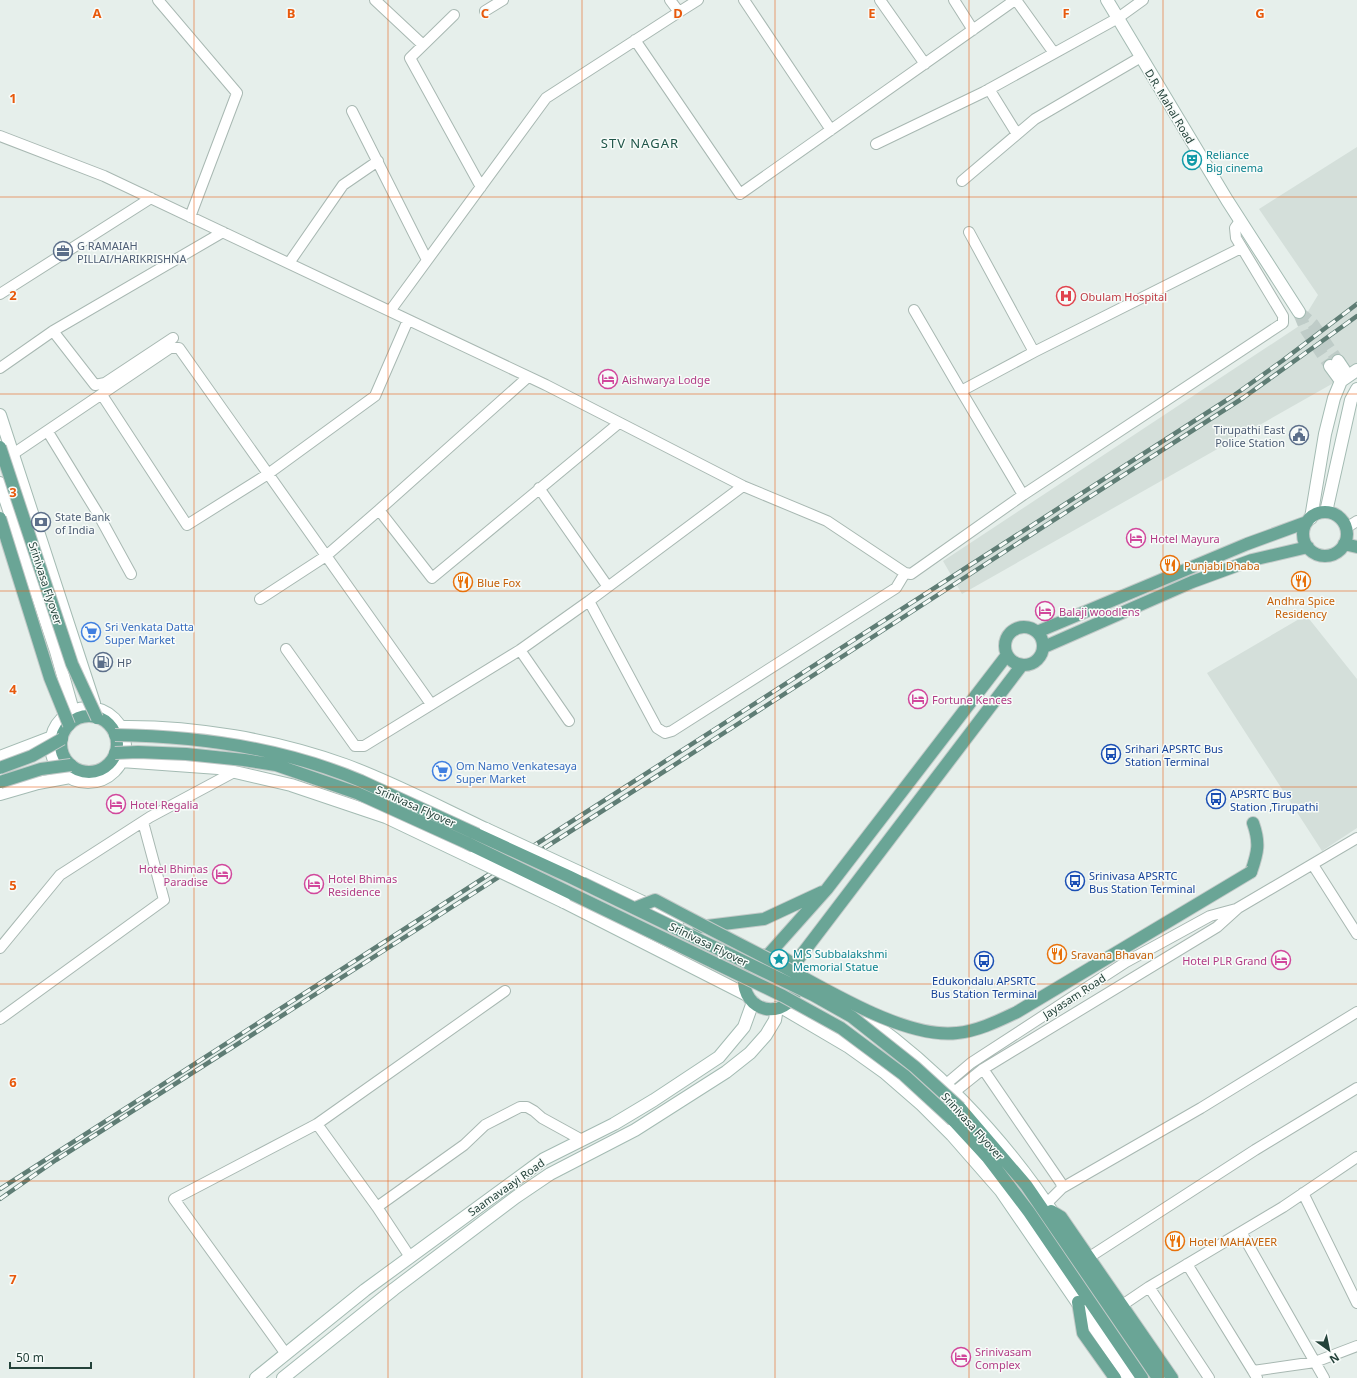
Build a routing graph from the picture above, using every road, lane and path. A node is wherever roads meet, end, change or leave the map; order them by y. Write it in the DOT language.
graph roads {
  1 [pos="158,0"];
  2 [pos="375,0"];
  3 [pos="502,0"];
  4 [pos="670,0"];
  5 [pos="698,0"];
  6 [pos="744,0"];
  7 [pos="880,0"];
  8 [pos="954,0"];
  9 [pos="1015,0"];
  10 [pos="1107,0"];
  11 [pos="1143,0"];
  12 [pos="485,12"];
  13 [pos="679,12"];
  14 [pos="454,15"];
  15 [pos="1118,18"];
  16 [pos="974,30"];
  17 [pos="635,40"];
  18 [pos="423,45"];
  19 [pos="1054,53"];
  20 [pos="1141,58"];
  21 [pos="926,64"];
  22 [pos="989,89"];
  23 [pos="352,111"];
  24 [pos="831,130"];
  25 [pos="1017,134"];
  26 [pos="0,136"];
  27 [pos="876,144"];
  28 [pos="378,161"];
  29 [pos="962,180"];
  30 [pos="481,187"];
  31 [pos="151,198"];
  32 [pos="190,217"];
  33 [pos="1240,221"];
  34 [pos="223,232"];
  35 [pos="969,232"];
  36 [pos="1241,248"];
  37 [pos="427,260"];
  38 [pos="289,263"];
  39 [pos="0,294"];
  40 [pos="914,310"];
  41 [pos="390,311"];
  42 [pos="1299,312"];
  43 [pos="408,320"];
  44 [pos="53,331"];
  45 [pos="173,338"];
  46 [pos="1034,352"];
  47 [pos="1334,364"];
  48 [pos="0,368"];
  49 [pos="1349,376"];
  50 [pos="528,377"];
  51 [pos="960,388"];
  52 [pos="1357,389"];
  53 [pos="102,395"];
  54 [pos="0,415"];
  55 [pos="619,423"];
  56 [pos="48,432"];
  57 [pos="0,447"];
  58 [pos="13,454"];
  59 [pos="268,474"];
  60 [pos="0,483"];
  61 [pos="743,486"];
  62 [pos="539,488"];
  63 [pos="1023,495"];
  64 [pos="379,510"];
  65 [pos="1326,512"];
  66 [pos="0,518"];
  67 [pos="1309,520"];
  68 [pos="1357,521"];
  69 [pos="1346,528"];
  70 [pos="1344,544"];
  71 [pos="1308,547"];
  72 [pos="1357,547"];
  73 [pos="326,556"];
  74 [pos="905,573"];
  75 [pos="131,574"];
  76 [pos="608,587"];
  77 [pos="260,599"];
  78 [pos="589,602"];
  79 [pos="1037,632"];
  80 [pos="1044,647"];
  81 [pos="286,649"];
  82 [pos="520,650"];
  83 [pos="1007,655"];
  84 [pos="1022,665"];
  85 [pos="431,704"];
  86 [pos="73,711"];
  87 [pos="96,713"];
  88 [pos="569,721"];
  89 [pos="68,725"];
  90 [pos="118,731"];
  91 [pos="57,738"];
  92 [pos="0,757"];
  93 [pos="118,757"];
  94 [pos="0,768"];
  95 [pos="70,771"];
  96 [pos="234,772"];
  97 [pos="0,782"];
  98 [pos="0,794"];
  99 [pos="143,822"];
  100 [pos="1253,823"];
  101 [pos="1357,838"];
  102 [pos="1313,865"];
  103 [pos="828,889"];
  104 [pos="635,908"];
  105 [pos="1238,908"];
  106 [pos="698,927"];
  107 [pos="1357,934"];
  108 [pos="0,948"];
  109 [pos="765,955"];
  110 [pos="795,969"];
  111 [pos="505,991"];
  112 [pos="750,998"];
  113 [pos="779,1008"];
  114 [pos="1357,1012"];
  115 [pos="0,1019"];
  116 [pos="983,1069"];
  117 [pos="1357,1088"];
  118 [pos="949,1089"];
  119 [pos="924,1107"];
  120 [pos="933,1116"];
  121 [pos="317,1124"];
  122 [pos="582,1140"];
  123 [pos="1357,1158"];
  124 [pos="1062,1188"];
  125 [pos="1303,1193"];
  126 [pos="377,1207"];
  127 [pos="1053,1210"];
  128 [pos="1241,1232"];
  129 [pos="410,1257"];
  130 [pos="1088,1258"];
  131 [pos="1187,1264"];
  132 [pos="1149,1287"];
  133 [pos="1078,1302"];
  134 [pos="1357,1303"];
  135 [pos="1121,1306"];
  136 [pos="1357,1346"];
  137 [pos="286,1354"];
  138 [pos="1315,1362"];
  139 [pos="1255,1374"];
  140 [pos="256,1378"];
  141 [pos="283,1378"];
  142 [pos="1115,1378"];
  143 [pos="1129,1378"];
  144 [pos="1142,1378"];
  145 [pos="1158,1378"];
  146 [pos="1164,1378"];
  147 [pos="1172,1378"];
  148 [pos="1210,1378"];
  149 [pos="1324,1378"];
  1 -- 32 [label="street"];
  2 -- 18 [label="street"];
  3 -- 12 [label="street"];
  4 -- 13 [label="street"];
  5 -- 13 [label="street"];
  6 -- 24 [label="street"];
  7 -- 21 [label="street"];
  8 -- 16 [label="street"];
  9 -- 16 [label="street"];
  9 -- 19 [label="street"];
  10 -- 15 [label="street, D.R. Mahal Road"];
  11 -- 15 [label="street"];
  13 -- 17 [label="street"];
  14 -- 18 [label="street"];
  15 -- 19 [label="street"];
  15 -- 20 [label="street, D.R. Mahal Road"];
  16 -- 21 [label="street"];
  17 -- 24 [label="street"];
  17 -- 30 [label="street"];
  18 -- 30 [label="street"];
  19 -- 22 [label="street"];
  20 -- 25 [label="street"];
  20 -- 33 [label="street, D.R. Mahal Road"];
  21 -- 24 [label="street"];
  22 -- 25 [label="street"];
  22 -- 27 [label="street"];
  23 -- 28 [label="street"];
  25 -- 29 [label="street"];
  26 -- 31 [label="street"];
  28 -- 37 [label="street"];
  28 -- 38 [label="street"];
  30 -- 37 [label="street"];
  31 -- 32 [label="street"];
  31 -- 39 [label="street"];
  32 -- 34 [label="street"];
  33 -- 36 [label="street"];
  33 -- 42 [label="street, D.R. Mahal Road"];
  34 -- 38 [label="street"];
  34 -- 44 [label="street"];
  35 -- 46 [label="street"];
  36 -- 46 [label="street"];
  36 -- 63 [label="street"];
  37 -- 41 [label="street"];
  38 -- 41 [label="street"];
  40 -- 51 [label="street"];
  41 -- 43 [label="street"];
  43 -- 50 [label="street"];
  43 -- 59 [label="street"];
  44 -- 45 [label="street"];
  44 -- 48 [label="street"];
  46 -- 51 [label="street"];
  47 -- 49 [label="street"];
  49 -- 67 [label="street"];
  50 -- 55 [label="street"];
  50 -- 64 [label="street"];
  51 -- 63 [label="street"];
  52 -- 65 [label="street"];
  53 -- 56 [label="street"];
  53 -- 59 [label="street"];
  53 -- 59 [label="street"];
  54 -- 58 [label="street"];
  55 -- 61 [label="street"];
  55 -- 62 [label="street"];
  56 -- 58 [label="street"];
  56 -- 75 [label="street"];
  57 -- 87 [label="main road, Srinivasa Flyover, bridge"];
  58 -- 87 [label="street"];
  59 -- 73 [label="street"];
  60 -- 86 [label="street"];
  61 -- 74 [label="street"];
  61 -- 76 [label="street"];
  62 -- 64 [label="street"];
  62 -- 76 [label="street"];
  63 -- 74 [label="street"];
  64 -- 73 [label="street"];
  65 -- 67 [label="main road"];
  65 -- 69 [label="main road"];
  66 -- 89 [label="main road, bridge"];
  67 -- 71 [label="main road"];
  67 -- 79 [label="main road"];
  68 -- 69 [label="street"];
  69 -- 70 [label="main road"];
  70 -- 71 [label="main road"];
  70 -- 72 [label="main road"];
  71 -- 80 [label="main road"];
  73 -- 77 [label="street"];
  73 -- 85 [label="street"];
  74 -- 78 [label="street"];
  76 -- 78 [label="street"];
  78 -- 82 [label="street"];
  79 -- 80 [label="main road"];
  79 -- 83 [label="main road"];
  80 -- 84 [label="main road"];
  81 -- 85 [label="street"];
  82 -- 85 [label="street"];
  82 -- 88 [label="street"];
  83 -- 84 [label="main road"];
  83 -- 103 [label="main road"];
  84 -- 110 [label="main road"];
  86 -- 87 [label="street"];
  86 -- 91 [label="street"];
  87 -- 89 [label="main road"];
  87 -- 90 [label="main road, Srinivasa Flyover"];
  89 -- 91 [label="main road"];
  90 -- 93 [label="main road"];
  90 -- 104 [label="main road, Srinivasa Flyover, bridge"];
  90 -- 106 [label="street, bridge"];
  91 -- 92 [label="street"];
  91 -- 94 [label="main road, bridge"];
  91 -- 95 [label="main road"];
  93 -- 95 [label="main road"];
  93 -- 96 [label="street"];
  93 -- 144 [label="main road, Srinivasa Flyover, bridge"];
  95 -- 97 [label="main road, bridge"];
  95 -- 98 [label="street"];
  96 -- 99 [label="street"];
  96 -- 112 [label="street, bridge"];
  99 -- 108 [label="street"];
  99 -- 115 [label="street"];
  100 -- 104 [label="main road, bridge"];
  101 -- 102 [label="street, Jayasam Road"];
  102 -- 105 [label="street, Jayasam Road"];
  102 -- 107 [label="street"];
  103 -- 106 [label="main road"];
  103 -- 109 [label="main road"];
  104 -- 145 [label="main road, Srinivasa Flyover, bridge"];
  105 -- 116 [label="street, Jayasam Road"];
  105 -- 118 [label="street, Jayasam Road"];
  106 -- 109 [label="street"];
  109 -- 110 [label="main road"];
  109 -- 112 [label="main road"];
  110 -- 113 [label="main road"];
  110 -- 118 [label="street"];
  111 -- 121 [label="street"];
  112 -- 113 [label="main road"];
  112 -- 122 [label="street, Saamavaayi Road"];
  113 -- 119 [label="street"];
  113 -- 141 [label="street, Saamavaayi Road"];
  114 -- 124 [label="street"];
  116 -- 118 [label="street, Jayasam Road"];
  116 -- 124 [label="street"];
  117 -- 130 [label="street"];
  118 -- 119 [label="street, Jayasam Road"];
  118 -- 120 [label="street, Jayasam Road"];
  118 -- 127 [label="street"];
  119 -- 120 [label="street"];
  120 -- 133 [label="street"];
  121 -- 126 [label="street"];
  121 -- 137 [label="street"];
  122 -- 126 [label="street"];
  122 -- 129 [label="street, Saamavaayi Road"];
  123 -- 125 [label="street"];
  124 -- 127 [label="street"];
  125 -- 128 [label="street"];
  125 -- 134 [label="street"];
  126 -- 129 [label="street"];
  127 -- 130 [label="main road"];
  127 -- 146 [label="street"];
  128 -- 131 [label="street"];
  128 -- 138 [label="street"];
  129 -- 137 [label="street, Saamavaayi Road"];
  130 -- 135 [label="main road"];
  131 -- 132 [label="street"];
  131 -- 139 [label="street"];
  132 -- 135 [label="street"];
  132 -- 148 [label="street"];
  133 -- 142 [label="main road"];
  133 -- 143 [label="street"];
  135 -- 147 [label="main road"];
  136 -- 138 [label="street"];
  137 -- 140 [label="street, Saamavaayi Road"];
  138 -- 139 [label="street"];
  138 -- 149 [label="street"];
}
